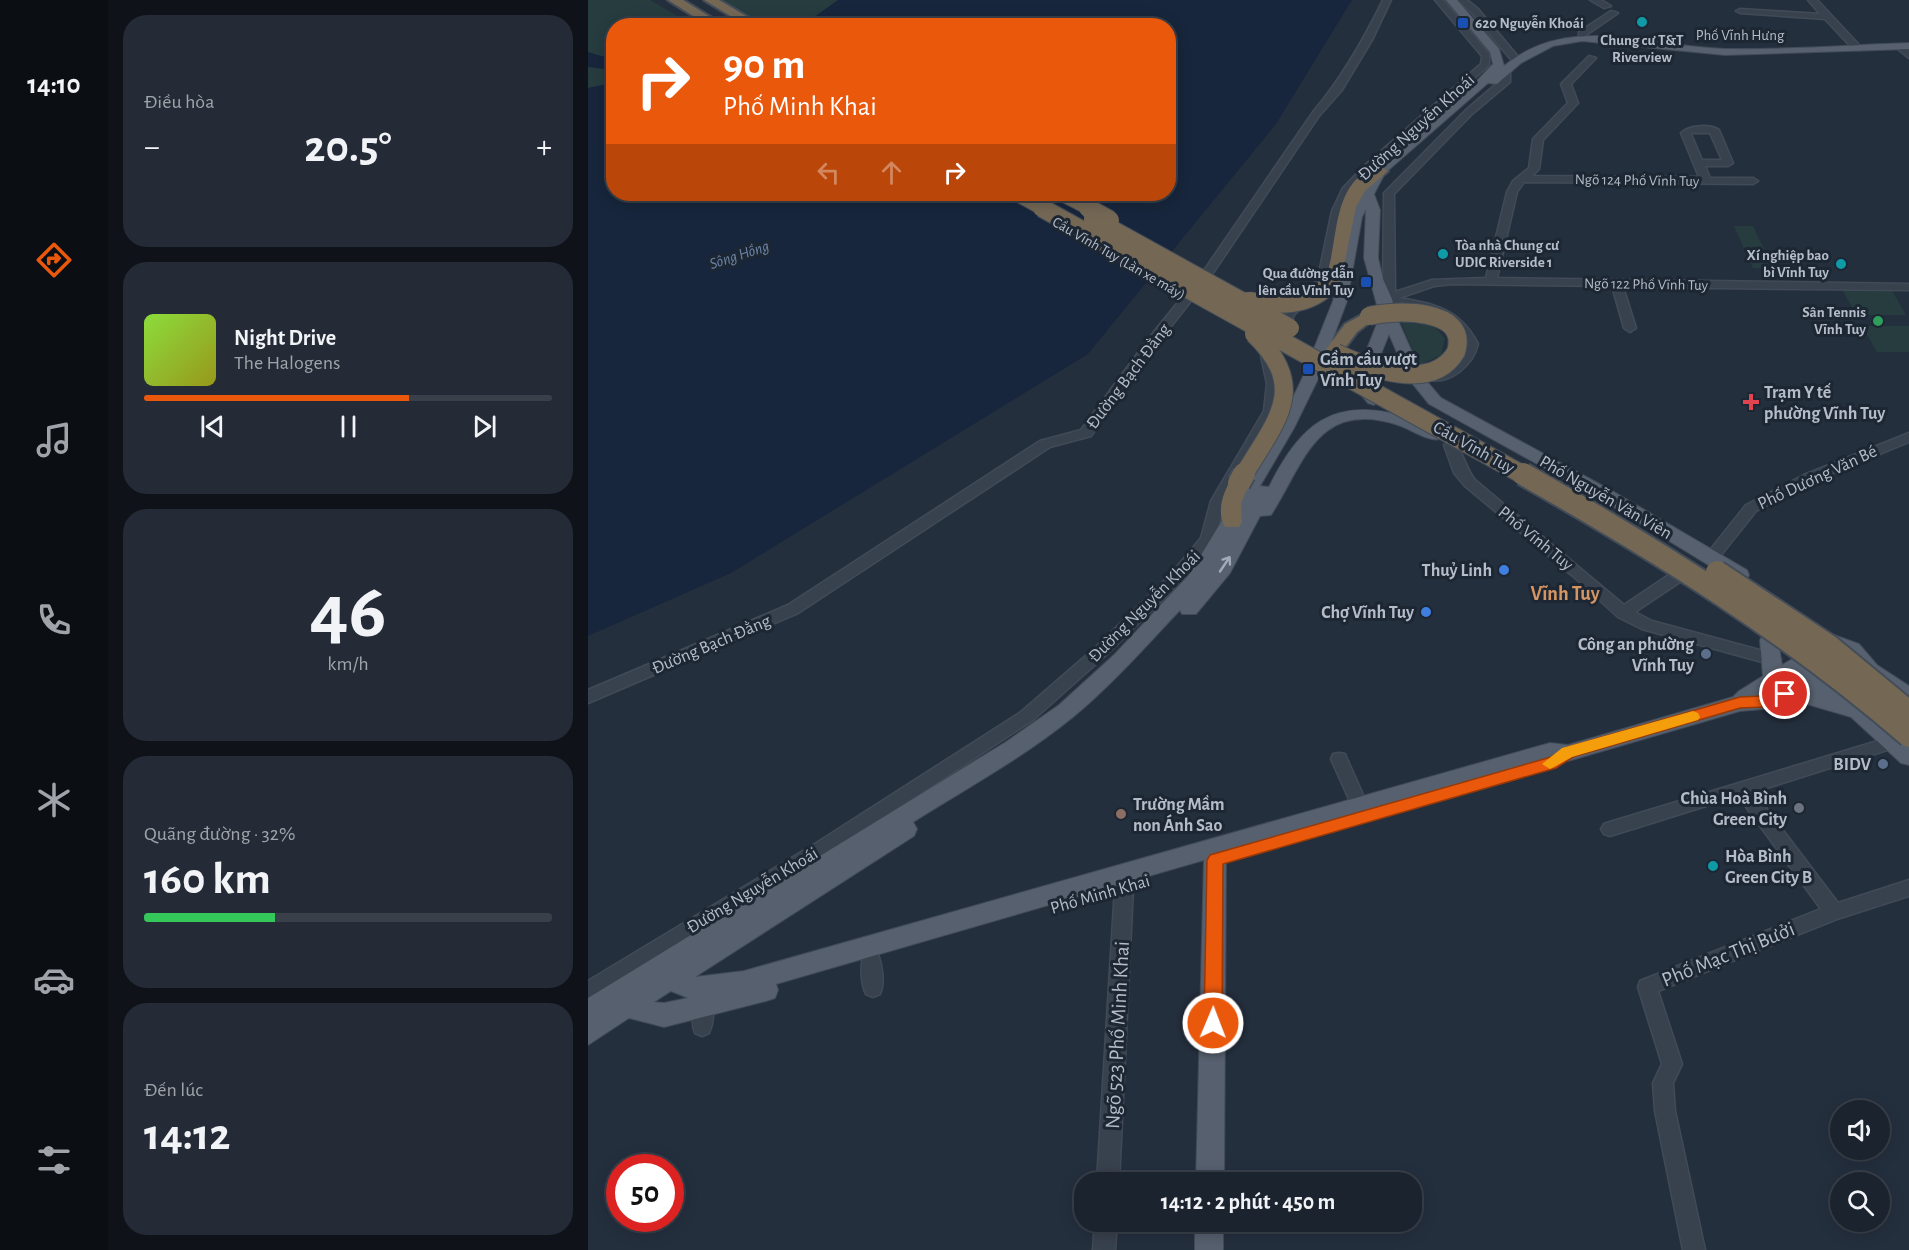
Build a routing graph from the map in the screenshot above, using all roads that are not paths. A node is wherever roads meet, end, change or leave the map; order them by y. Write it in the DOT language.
graph roads {
  1 [pos="664,0"];
  2 [pos="674,0"];
  3 [pos="699,0"];
  4 [pos="710,0"];
  5 [pos="1387,0"];
  6 [pos="1439,0"];
  7 [pos="1451,0"];
  8 [pos="1462,0"];
  9 [pos="1594,0"];
  10 [pos="1812,0"];
  11 [pos="1607,6"];
  12 [pos="1740,11"];
  13 [pos="1614,14"];
  14 [pos="1828,17"];
  15 [pos="695,18"];
  16 [pos="705,18"];
  17 [pos="731,18"];
  18 [pos="743,18"];
  19 [pos="1582,38"];
  20 [pos="1857,48"];
  21 [pos="1907,49"];
  22 [pos="1592,58"];
  23 [pos="1517,62"];
  24 [pos="1507,70"];
  25 [pos="1477,88"];
  26 [pos="1481,103"];
  27 [pos="1408,149"];
  28 [pos="1698,163"];
  29 [pos="1380,171"];
  30 [pos="1407,173"];
  31 [pos="1522,179"];
  32 [pos="1706,181"];
  33 [pos="1753,181"];
  34 [pos="1367,196"];
  35 [pos="1018,201"];
  36 [pos="1030,201"];
  37 [pos="1059,201"];
  38 [pos="1075,201"];
  39 [pos="1491,282"];
  40 [pos="1617,284"];
  41 [pos="1909,287"];
  42 [pos="1385,299"];
  43 [pos="1233,307"];
  44 [pos="1388,316"];
  45 [pos="1630,328"];
  46 [pos="1334,352"];
  47 [pos="1368,375"];
  48 [pos="1416,378"];
  49 [pos="1435,400"];
  50 [pos="1403,420"];
  51 [pos="1909,437"];
  52 [pos="1451,445"];
  53 [pos="1573,477"];
  54 [pos="1608,496"];
  55 [pos="1549,500"];
  56 [pos="1582,519"];
  57 [pos="1236,530"];
  58 [pos="1712,557"];
  59 [pos="1678,576"];
  60 [pos="1623,613"];
  61 [pos="1839,643"];
  62 [pos="1772,649"];
  63 [pos="1803,661"];
  64 [pos="1867,664"];
  65 [pos="1774,680"];
  66 [pos="1827,684"];
  67 [pos="1792,692"];
  68 [pos="588,697"];
  69 [pos="1909,697"];
  70 [pos="1740,703"];
  71 [pos="1859,712"];
  72 [pos="1909,712"];
  73 [pos="1904,745"];
  74 [pos="1339,759"];
  75 [pos="1742,788"];
  76 [pos="1369,808"];
  77 [pos="1611,829"];
  78 [pos="829,853"];
  79 [pos="1215,853"];
  80 [pos="1124,888"];
  81 [pos="1909,888"];
  82 [pos="1834,912"];
  83 [pos="717,951"];
  84 [pos="871,960"];
  85 [pos="666,973"];
  86 [pos="744,982"];
  87 [pos="873,987"];
  88 [pos="588,991"];
  89 [pos="625,997"];
  90 [pos="588,1012"];
  91 [pos="588,1033"];
  92 [pos="1109,1172"];
  93 [pos="1210,1172"];
  94 [pos="1105,1232"];
  95 [pos="1209,1232"];
  96 [pos="1104,1250"];
  97 [pos="1209,1250"];
  98 [pos="1694,1250"];
  1 -- 15 [label="highway"];
  2 -- 16 [label="highway"];
  3 -- 17 [label="highway"];
  4 -- 18 [label="highway"];
  5 -- 68 [label="street, Đường Bạch Đằng"];
  6 -- 78 [label="street, Đường Nguyễn Khoái"];
  7 -- 25 [label="main road, Đường Nguyễn Khoái"];
  8 -- 23 [label="street"];
  9 -- 11 [label="street"];
  10 -- 14 [label="street"];
  12 -- 14 [label="street"];
  13 -- 19 [label="street"];
  14 -- 20 [label="street"];
  19 -- 20 [label="main road, Phố Vĩnh Hưng"];
  19 -- 23 [label="main road, Phố Vĩnh Hưng"];
  20 -- 21 [label="main road, Phố Vĩnh Hưng"];
  22 -- 31 [label="street"];
  23 -- 24 [label="main road, Phố Vĩnh Hưng"];
  24 -- 25 [label="main road, Phố Vĩnh Hưng"];
  24 -- 26 [label="street, Đường Nguyễn Khoái"];
  25 -- 26 [label="street"];
  25 -- 27 [label="main road, Đường Nguyễn Khoái"];
  26 -- 30 [label="street, Đường Nguyễn Khoái"];
  27 -- 29 [label="main road, Đường Nguyễn Khoái"];
  27 -- 30 [label="main road"];
  28 -- 28 [label="street"];
  28 -- 32 [label="street"];
  29 -- 34 [label="main road, Đường Nguyễn Khoái"];
  29 -- 43 [label="highway, bridge"];
  30 -- 42 [label="street, Đường Nguyễn Khoái"];
  31 -- 32 [label="street, Ngõ 124 Phố Vĩnh Tuy"];
  31 -- 39 [label="street"];
  32 -- 33 [label="street, Ngõ 124 Phố Vĩnh Tuy"];
  34 -- 42 [label="main road, Phố Nguyễn Văn Viên"];
  34 -- 46 [label="main road, Đường Nguyễn Khoái"];
  34 -- 57 [label="main road, Đường Nguyễn Khoái"];
  35 -- 43 [label="highway, Cầu Vĩnh Tuy (Làn xe máy)"];
  36 -- 43 [label="highway, Cầu Vĩnh Tuy, bridge"];
  37 -- 43 [label="highway, Cầu Vĩnh Tuy, bridge"];
  38 -- 43 [label="highway, Cầu Vĩnh Tuy (Làn xe máy), bridge"];
  39 -- 40 [label="street, Ngõ 122 Phố Vĩnh Tuy"];
  39 -- 42 [label="street, Ngõ 122 Phố Vĩnh Tuy"];
  40 -- 41 [label="street, Ngõ 122 Phố Vĩnh Tuy"];
  40 -- 45 [label="street"];
  42 -- 44 [label="main road, Phố Nguyễn Văn Viên"];
  42 -- 48 [label="street"];
  43 -- 46 [label="highway, Cầu Vĩnh Tuy, bridge"];
  43 -- 57 [label="highway, bridge"];
  43 -- 73 [label="highway, Cầu Vĩnh Tuy, bridge"];
  44 -- 47 [label="main road"];
  44 -- 48 [label="main road, Phố Nguyễn Văn Viên"];
  46 -- 46 [label="highway, bridge"];
  46 -- 57 [label="main road, Đường Nguyễn Khoái"];
  46 -- 72 [label="highway, Cầu Vĩnh Tuy, bridge"];
  47 -- 49 [label="main road"];
  47 -- 50 [label="main road"];
  48 -- 49 [label="main road, Phố Nguyễn Văn Viên"];
  49 -- 53 [label="main road, Phố Nguyễn Văn Viên"];
  50 -- 52 [label="main road, Phố Nguyễn Văn Viên"];
  50 -- 57 [label="main road, Phố Nguyễn Văn Viên"];
  51 -- 58 [label="street, Phố Dương Văn Bé"];
  52 -- 55 [label="main road, Phố Nguyễn Văn Viên"];
  52 -- 60 [label="street, Phố Vĩnh Tuy"];
  53 -- 54 [label="main road, Phố Nguyễn Văn Viên"];
  53 -- 55 [label="main road"];
  54 -- 56 [label="main road"];
  54 -- 58 [label="main road, Phố Nguyễn Văn Viên"];
  55 -- 56 [label="main road, Phố Nguyễn Văn Viên"];
  56 -- 59 [label="main road, Phố Nguyễn Văn Viên"];
  57 -- 78 [label="main road, Đường Nguyễn Khoái"];
  83 -- 57 [label="main road, Đường Nguyễn Khoái, one-way"];
  58 -- 61 [label="main road, Phố Nguyễn Văn Viên"];
  59 -- 60 [label="street"];
  59 -- 62 [label="main road, Phố Nguyễn Văn Viên"];
  60 -- 62 [label="street, Phố Vĩnh Tuy"];
  61 -- 63 [label="main road"];
  61 -- 64 [label="main road"];
  62 -- 63 [label="main road, Phố Nguyễn Văn Viên"];
  62 -- 65 [label="main road"];
  63 -- 65 [label="main road, Phố Minh Khai"];
  63 -- 66 [label="main road"];
  64 -- 66 [label="main road"];
  64 -- 69 [label="main road"];
  65 -- 70 [label="main road, Phố Minh Khai"];
  66 -- 67 [label="main road, Phố Minh Khai"];
  66 -- 71 [label="main road"];
  67 -- 70 [label="main road, Phố Minh Khai"];
  67 -- 71 [label="main road"];
  70 -- 76 [label="main road, Phố Minh Khai"];
  71 -- 73 [label="main road"];
  73 -- 75 [label="street"];
  74 -- 76 [label="street"];
  75 -- 77 [label="street"];
  75 -- 82 [label="street"];
  76 -- 79 [label="main road, Phố Minh Khai"];
  78 -- 85 [label="main road, Đường Nguyễn Khoái"];
  78 -- 88 [label="street, Đường Nguyễn Khoái"];
  79 -- 80 [label="main road, Phố Minh Khai"];
  79 -- 86 [label="main road, Phố Minh Khai"];
  79 -- 93 [label="main road"];
  80 -- 84 [label="main road, Phố Minh Khai"];
  80 -- 92 [label="street, Ngõ 523 Phố Minh Khai"];
  81 -- 82 [label="street, Phố Mạc Thị Bưởi"];
  82 -- 98 [label="street, Phố Mạc Thị Bưởi"];
  83 -- 85 [label="main road, Đường Nguyễn Khoái"];
  83 -- 86 [label="main road"];
  84 -- 87 [label="street"];
  84 -- 89 [label="main road, Phố Minh Khai"];
  85 -- 86 [label="main road, Phố Minh Khai"];
  85 -- 89 [label="main road, Đường Nguyễn Khoái"];
  89 -- 90 [label="main road, Đường Nguyễn Khoái"];
  89 -- 91 [label="main road, Đường Nguyễn Khoái"];
  94 -- 96 [label="street"];
  95 -- 97 [label="main road"];
}
